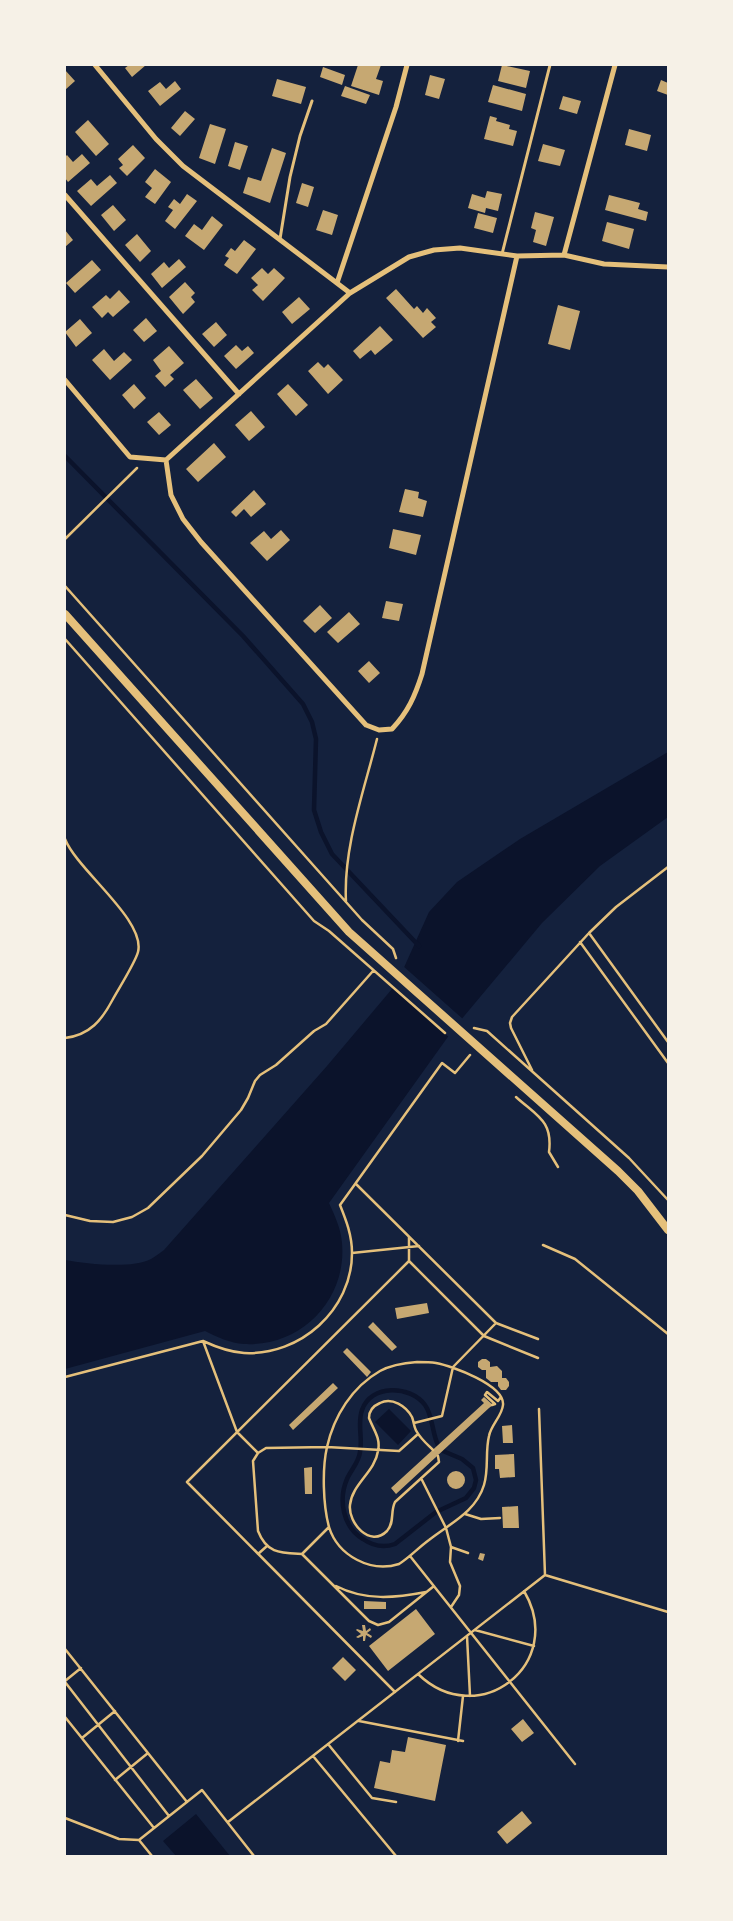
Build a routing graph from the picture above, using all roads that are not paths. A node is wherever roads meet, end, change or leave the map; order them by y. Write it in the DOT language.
graph roads {
  1 [pos="95,65"];
  2 [pos="407,65"];
  3 [pos="550,65"];
  4 [pos="615,65"];
  5 [pos="312,101"];
  6 [pos="65,195"];
  7 [pos="280,240"];
  8 [pos="502,254"];
  9 [pos="564,255"];
  10 [pos="517,256"];
  11 [pos="668,267"];
  12 [pos="337,283"];
  13 [pos="350,293"];
  14 [pos="65,380"];
  15 [pos="239,394"];
  16 [pos="166,460"];
  17 [pos="65,614"];
  18 [pos="668,1230"];
  1 -- 7 [label="street"];
  2 -- 12 [label="street"];
  3 -- 8 [label="lane"];
  4 -- 9 [label="street"];
  5 -- 7 [label="lane"];
  6 -- 15 [label="street"];
  7 -- 12 [label="street"];
  8 -- 10 [label="street"];
  8 -- 13 [label="street"];
  9 -- 10 [label="street"];
  9 -- 11 [label="street"];
  10 -- 16 [label="street"];
  12 -- 13 [label="street"];
  13 -- 15 [label="street"];
  14 -- 16 [label="street"];
  15 -- 16 [label="street"];
  17 -- 18 [label="street"];
}
